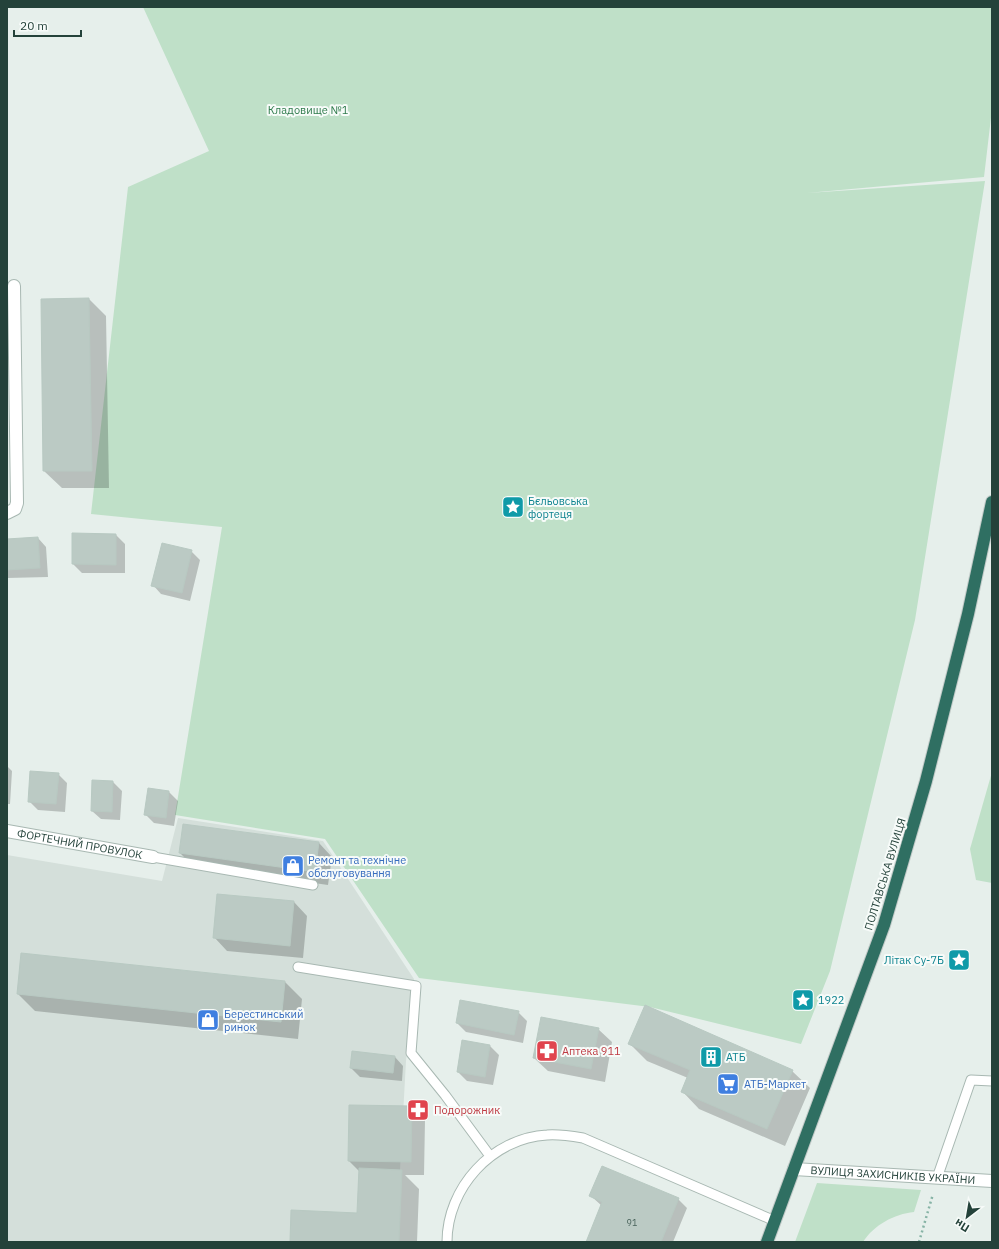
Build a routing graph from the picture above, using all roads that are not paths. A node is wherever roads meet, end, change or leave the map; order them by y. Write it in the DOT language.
graph roads {
  1 [pos="14,286"];
  2 [pos="992,502"];
  3 [pos="7,513"];
  4 [pos="988,535"];
  5 [pos="7,831"];
  6 [pos="153,857"];
  7 [pos="313,885"];
  8 [pos="298,967"];
  9 [pos="992,1081"];
  10 [pos="490,1156"];
  11 [pos="794,1169"];
  12 [pos="937,1178"];
  13 [pos="992,1181"];
  14 [pos="775,1221"];
  15 [pos="447,1242"];
  16 [pos="767,1242"];
  1 -- 3 [label="street"];
  2 -- 4 [label="highway, ПОЛТАВСЬКА ВУЛИЦЯ"];
  4 -- 11 [label="highway, ПОЛТАВСЬКА ВУЛИЦЯ"];
  5 -- 6 [label="street, ФОРТЕЧНИЙ ПРОВУЛОК"];
  6 -- 7 [label="lane"];
  8 -- 10 [label="lane"];
  9 -- 12 [label="lane"];
  10 -- 14 [label="lane"];
  10 -- 15 [label="lane"];
  11 -- 12 [label="street, ВУЛИЦЯ ЗАХИСНИКІВ УКРАЇНИ"];
  11 -- 14 [label="highway, ПОЛТАВСЬКА ВУЛИЦЯ"];
  12 -- 13 [label="street, ВУЛИЦЯ ЗАХИСНИКІВ УКРАЇНИ"];
  14 -- 16 [label="highway, ПОЛТАВСЬКА ВУЛИЦЯ"];
}
